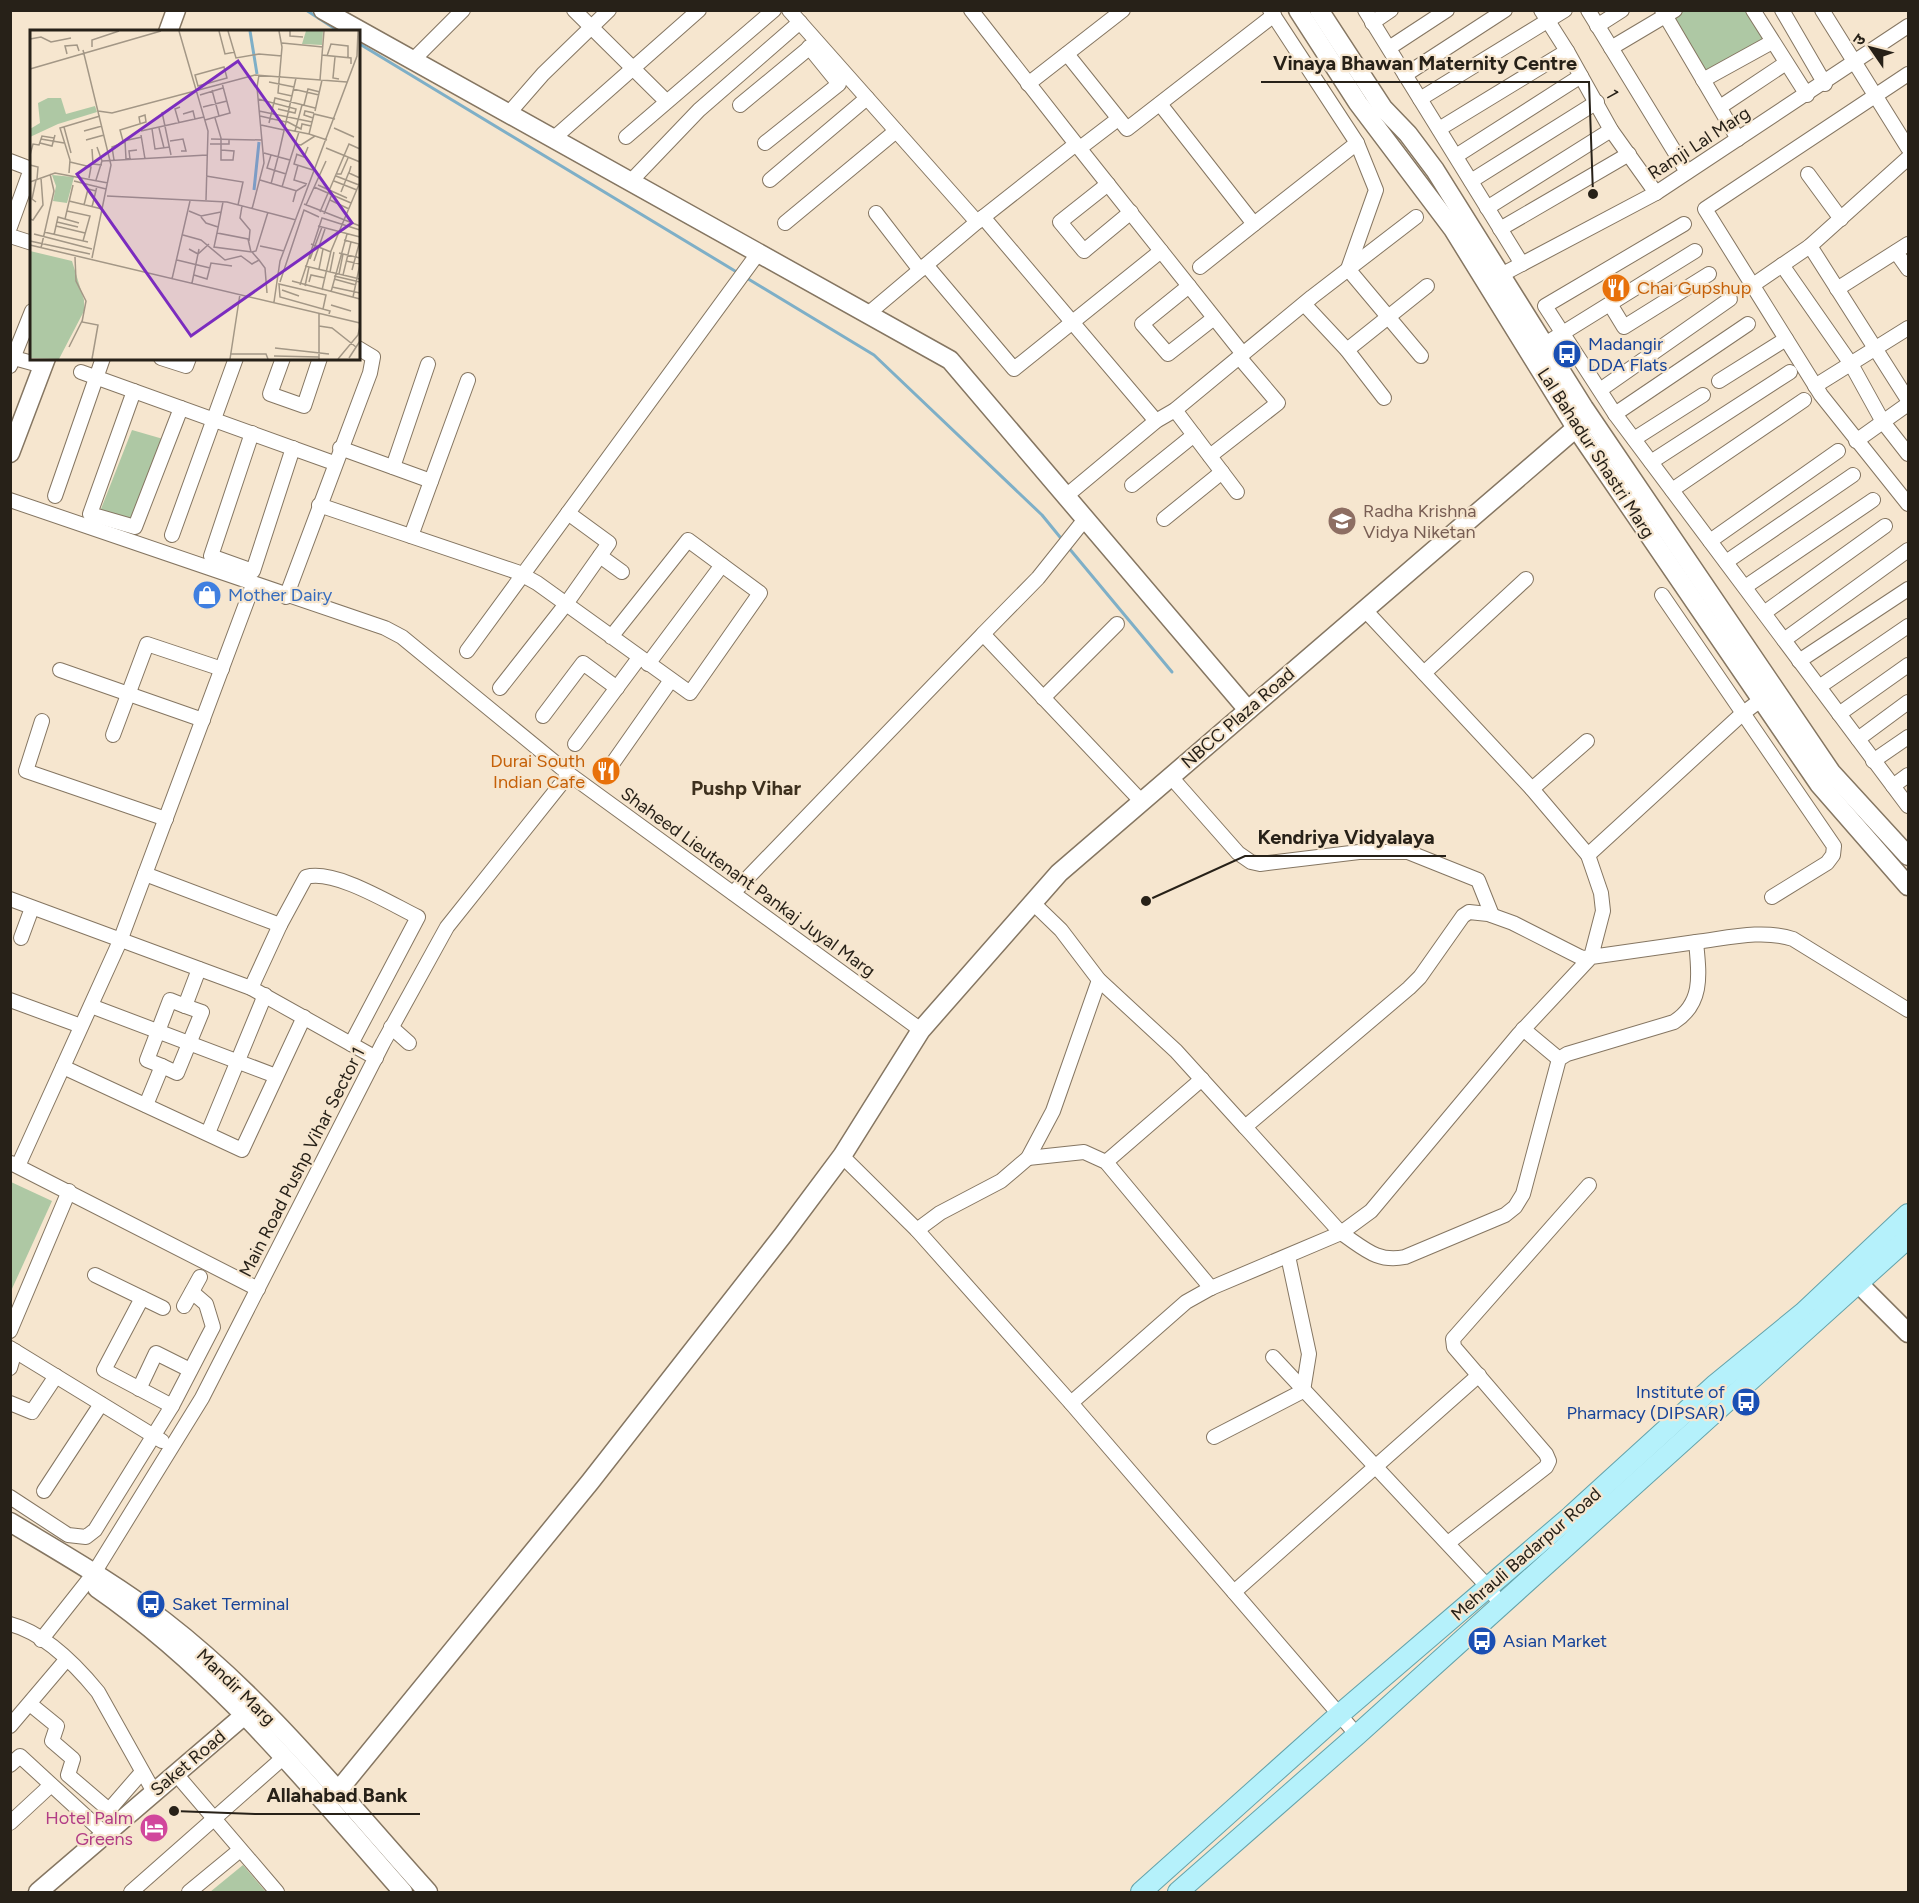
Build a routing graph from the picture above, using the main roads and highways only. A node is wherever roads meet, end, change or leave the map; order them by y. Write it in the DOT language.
graph roads {
  1 [pos="1908,1214"];
  2 [pos="1908,1238"];
  3 [pos="1141,1893"];
  4 [pos="1178,1893"];
  1 -- 3 [label="main road, Mehrauli Badarpur Road"];
  2 -- 4 [label="main road, Mehrauli Badarpur Road"];
}
